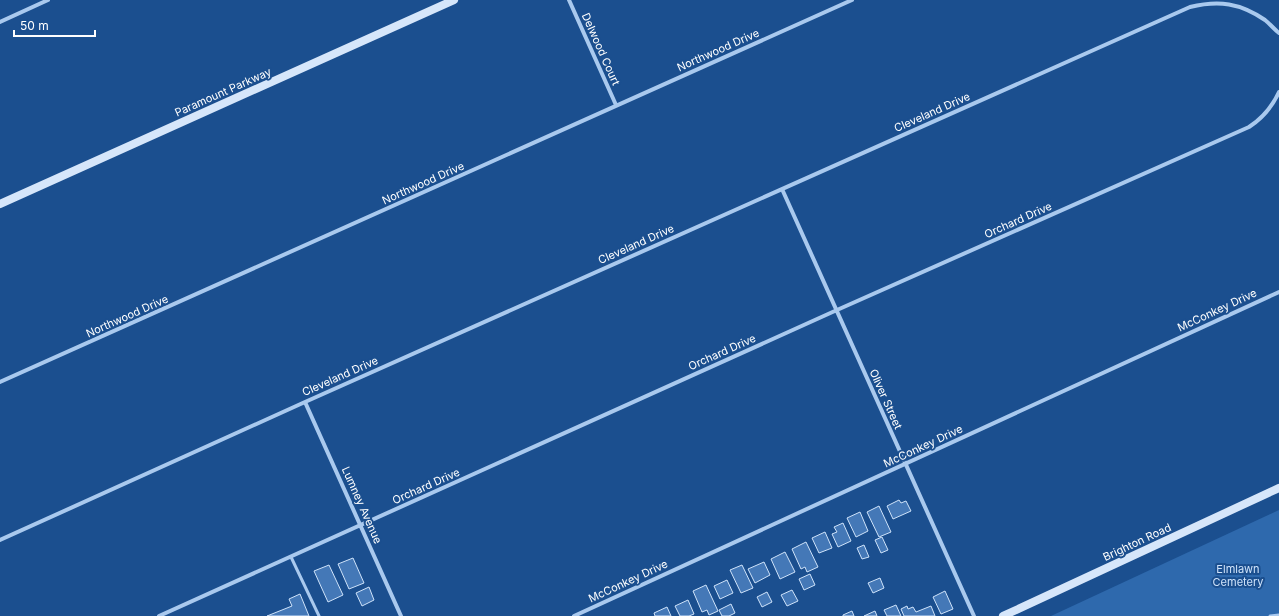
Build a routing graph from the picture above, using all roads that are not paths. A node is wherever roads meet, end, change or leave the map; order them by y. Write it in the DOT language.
graph roads {
  1 [pos="48,0"];
  2 [pos="454,0"];
  3 [pos="569,0"];
  4 [pos="852,0"];
  5 [pos="0,22"];
  6 [pos="1279,33"];
  7 [pos="1279,92"];
  8 [pos="616,105"];
  9 [pos="782,188"];
  10 [pos="0,204"];
  11 [pos="1279,292"];
  12 [pos="837,310"];
  13 [pos="0,382"];
  14 [pos="305,402"];
  15 [pos="906,463"];
  16 [pos="1279,488"];
  17 [pos="361,525"];
  18 [pos="0,540"];
  19 [pos="291,557"];
  20 [pos="401,615"];
  21 [pos="1279,615"];
  22 [pos="159,616"];
  23 [pos="319,616"];
  24 [pos="395,616"];
  25 [pos="574,616"];
  26 [pos="974,616"];
  27 [pos="1003,616"];
  28 [pos="1270,616"];
  1 -- 5 [label="street"];
  2 -- 10 [label="street, Paramount Parkway"];
  3 -- 8 [label="street, Delwood Court"];
  4 -- 8 [label="street, Northwood Drive"];
  6 -- 9 [label="street, Cleveland Drive"];
  7 -- 12 [label="street, Orchard Drive"];
  8 -- 13 [label="street, Northwood Drive"];
  9 -- 12 [label="street, Oliver Street"];
  9 -- 14 [label="street, Cleveland Drive"];
  11 -- 15 [label="street, McConkey Drive"];
  12 -- 15 [label="street, Oliver Street"];
  12 -- 17 [label="street, Orchard Drive"];
  14 -- 17 [label="street, Lumney Avenue"];
  14 -- 18 [label="street, Cleveland Drive"];
  15 -- 25 [label="street, McConkey Drive"];
  15 -- 26 [label="street, Oliver Street"];
  16 -- 27 [label="street, Brighton Road"];
  17 -- 19 [label="street, Orchard Drive"];
  17 -- 20 [label="street, Lumney Avenue"];
  19 -- 22 [label="street, Orchard Drive"];
  19 -- 23 [label="lane"];
  20 -- 24 [label="lane"];
  21 -- 28 [label="lane"];
}
